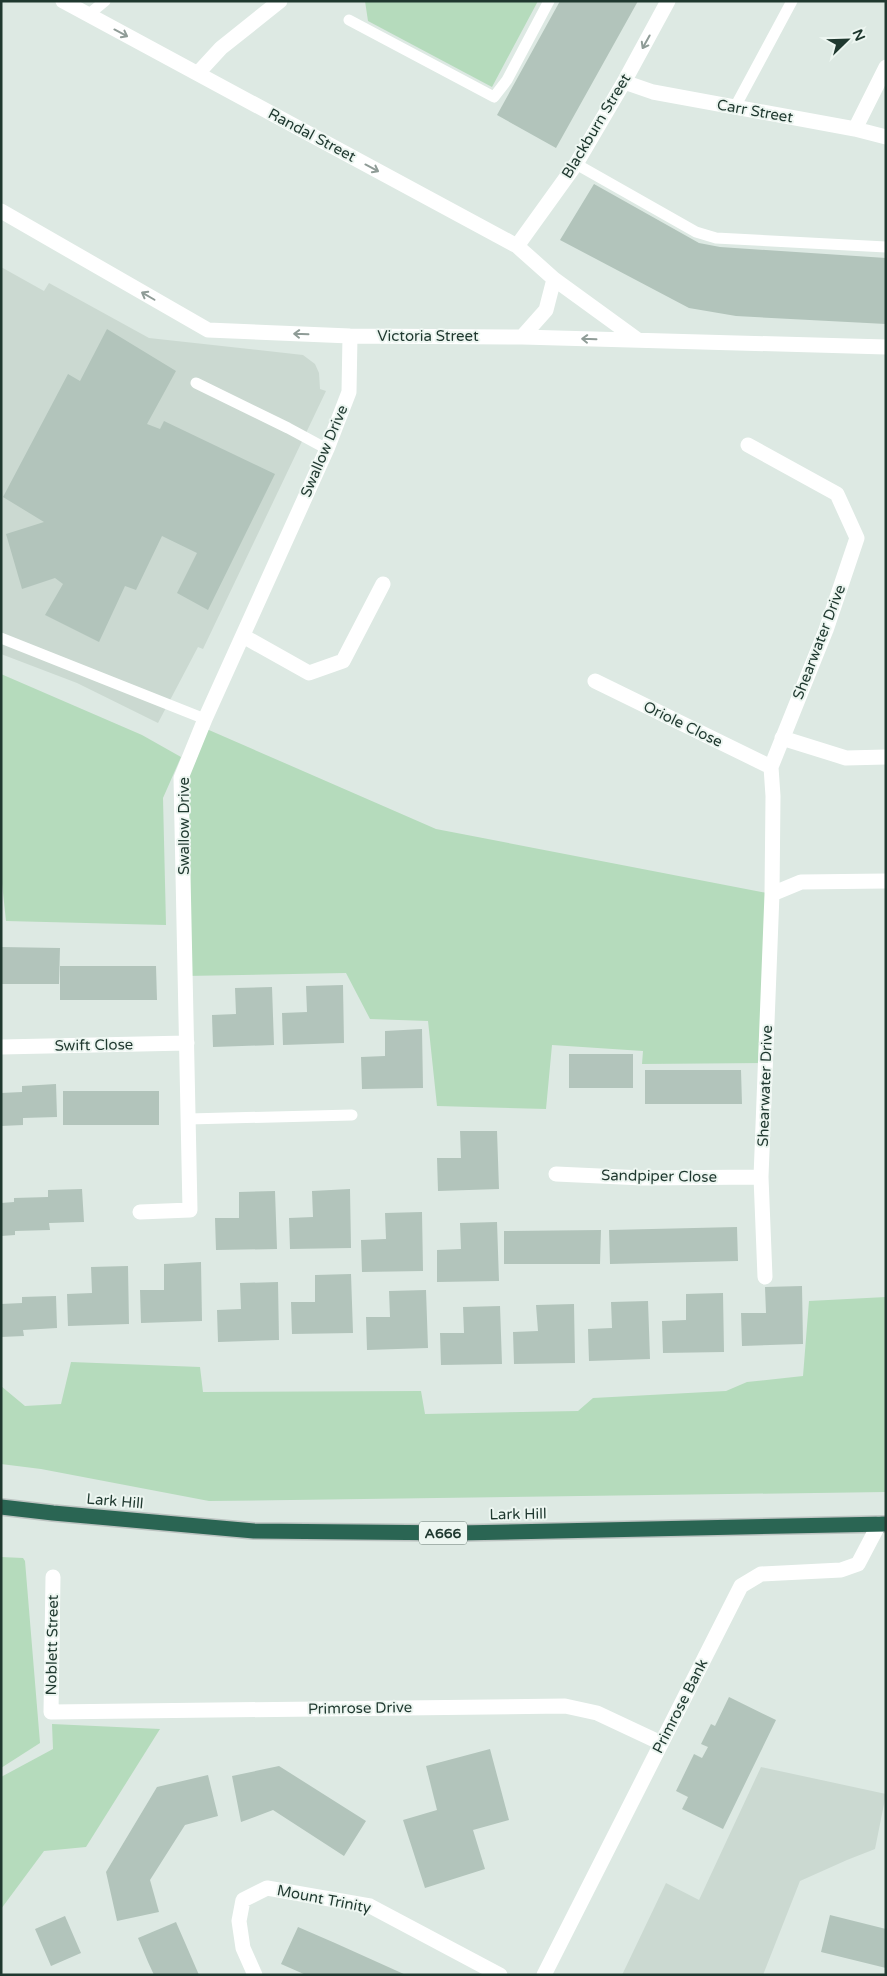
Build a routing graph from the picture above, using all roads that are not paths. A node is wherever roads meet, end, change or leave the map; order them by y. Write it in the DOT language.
graph roads {
  1 [pos="63,1"];
  2 [pos="105,1"];
  3 [pos="280,1"];
  4 [pos="549,1"];
  5 [pos="668,1"];
  6 [pos="792,1"];
  7 [pos="88,15"];
  8 [pos="349,20"];
  9 [pos="886,68"];
  10 [pos="198,73"];
  11 [pos="624,82"];
  12 [pos="735,107"];
  13 [pos="855,129"];
  14 [pos="886,137"];
  15 [pos="576,164"];
  16 [pos="1,211"];
  17 [pos="517,246"];
  18 [pos="886,247"];
  19 [pos="554,279"];
  20 [pos="350,336"];
  21 [pos="522,337"];
  22 [pos="638,340"];
  23 [pos="886,346"];
  24 [pos="196,383"];
  25 [pos="748,445"];
  26 [pos="327,450"];
  27 [pos="383,584"];
  28 [pos="243,636"];
  29 [pos="1,638"];
  30 [pos="595,682"];
  31 [pos="205,719"];
  32 [pos="782,738"];
  33 [pos="886,757"];
  34 [pos="771,767"];
  35 [pos="886,880"];
  36 [pos="772,894"];
  37 [pos="187,1043"];
  38 [pos="1,1046"];
  39 [pos="352,1115"];
  40 [pos="188,1120"];
  41 [pos="556,1174"];
  42 [pos="761,1176"];
  43 [pos="140,1212"];
  44 [pos="765,1277"];
  45 [pos="1,1507"];
  46 [pos="883,1524"];
  47 [pos="53,1577"];
  48 [pos="51,1712"];
  49 [pos="661,1743"];
  50 [pos="255,1975"];
  51 [pos="500,1975"];
  52 [pos="544,1975"];
  1 -- 7 [label="street, Randal Street"];
  2 -- 7 [label="lane"];
  3 -- 10 [label="street"];
  4 -- 8 [label="lane"];
  5 -- 11 [label="street, Blackburn Street, one-way"];
  6 -- 12 [label="lane"];
  7 -- 10 [label="street, Randal Street, one-way"];
  9 -- 13 [label="street"];
  10 -- 17 [label="street, Randal Street, one-way"];
  11 -- 12 [label="street, Carr Street"];
  11 -- 15 [label="street, Blackburn Street"];
  12 -- 13 [label="street, Carr Street"];
  13 -- 14 [label="street, Carr Street"];
  15 -- 17 [label="street, Blackburn Street"];
  15 -- 18 [label="lane"];
  20 -- 16 [label="street, Victoria Street, one-way"];
  17 -- 19 [label="street, Randal Street"];
  19 -- 21 [label="street"];
  19 -- 22 [label="street, Randal Street"];
  20 -- 21 [label="street, Victoria Street"];
  20 -- 26 [label="street, Swallow Drive"];
  22 -- 21 [label="street, Victoria Street, one-way"];
  22 -- 23 [label="street, Victoria Street"];
  24 -- 26 [label="lane"];
  25 -- 32 [label="street, Shearwater Drive"];
  26 -- 28 [label="street, Swallow Drive"];
  27 -- 28 [label="street"];
  28 -- 31 [label="street, Swallow Drive"];
  29 -- 31 [label="lane"];
  30 -- 34 [label="street, Oriole Close"];
  31 -- 37 [label="street, Swallow Drive"];
  32 -- 33 [label="street"];
  32 -- 34 [label="street, Shearwater Drive"];
  34 -- 36 [label="street, Shearwater Drive"];
  35 -- 36 [label="street"];
  36 -- 42 [label="street, Shearwater Drive"];
  37 -- 38 [label="street, Swift Close"];
  37 -- 40 [label="street, Swallow Drive"];
  39 -- 40 [label="lane"];
  40 -- 43 [label="street, Swallow Drive"];
  41 -- 42 [label="street, Sandpiper Close"];
  42 -- 44 [label="street, Shearwater Drive"];
  45 -- 46 [label="highway, Lark Hill / A666"];
  46 -- 49 [label="street, Primrose Bank"];
  47 -- 48 [label="street, Noblett Street"];
  48 -- 49 [label="street, Primrose Drive"];
  49 -- 52 [label="street, Primrose Bank"];
  50 -- 51 [label="street, Mount Trinity"];
}
